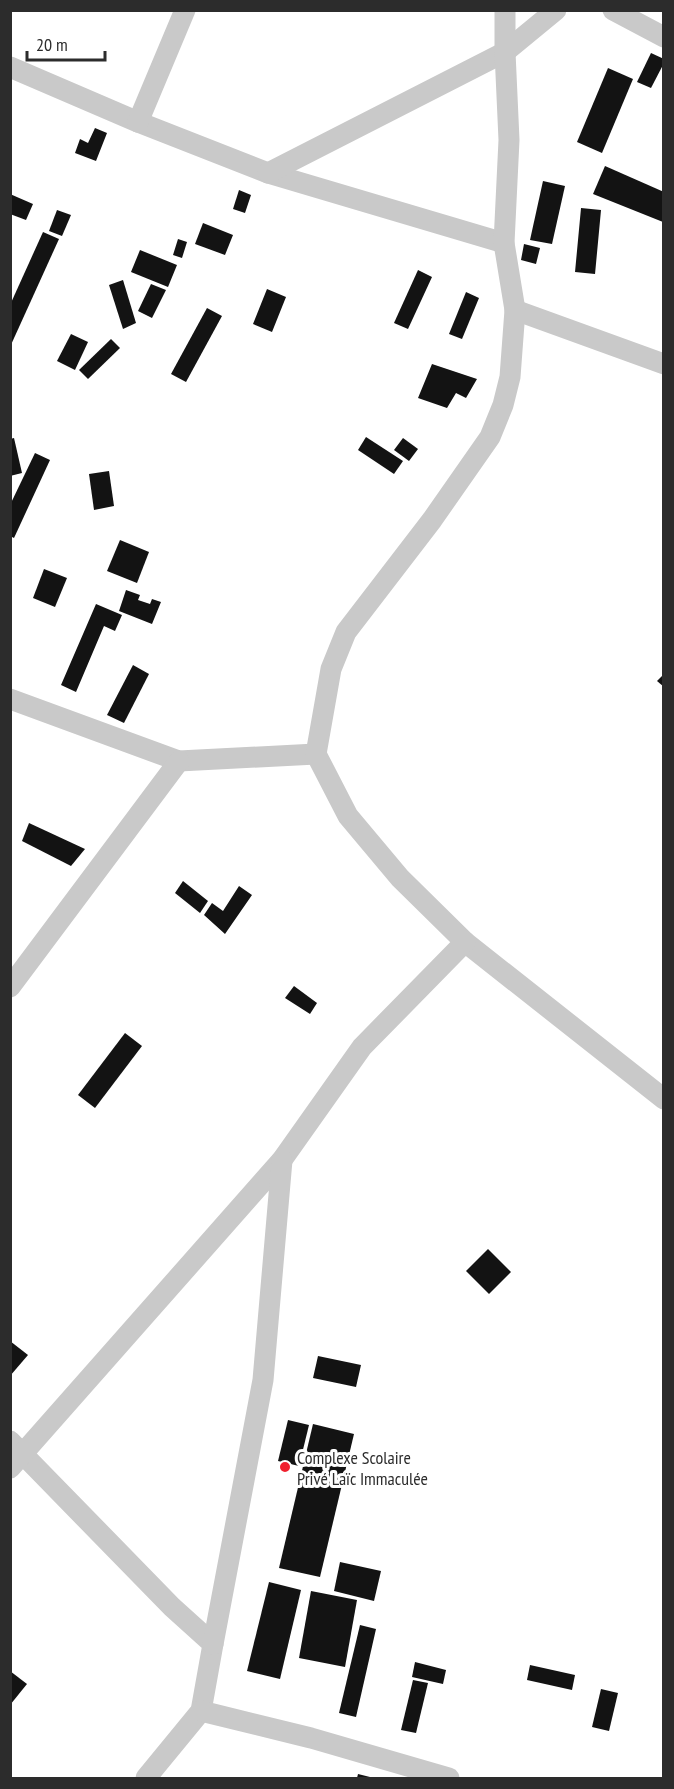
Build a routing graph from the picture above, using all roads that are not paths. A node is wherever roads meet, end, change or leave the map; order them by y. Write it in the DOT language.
graph roads {
  1 [pos="185,10"];
  2 [pos="505,10"];
  3 [pos="556,10"];
  4 [pos="613,10"];
  5 [pos="663,37"];
  6 [pos="505,52"];
  7 [pos="10,67"];
  8 [pos="138,122"];
  9 [pos="268,173"];
  10 [pos="504,243"];
  11 [pos="515,310"];
  12 [pos="663,364"];
  13 [pos="10,699"];
  14 [pos="316,754"];
  15 [pos="179,761"];
  16 [pos="465,942"];
  17 [pos="10,987"];
  18 [pos="663,1099"];
  19 [pos="282,1160"];
  20 [pos="15,1454"];
  21 [pos="213,1644"];
  22 [pos="201,1711"];
  23 [pos="146,1779"];
  24 [pos="448,1779"];
  1 -- 8 [label="street"];
  2 -- 6 [label="street"];
  3 -- 6 [label="street"];
  4 -- 5 [label="street"];
  6 -- 9 [label="street"];
  6 -- 10 [label="street"];
  7 -- 8 [label="street"];
  8 -- 9 [label="street"];
  9 -- 10 [label="street"];
  10 -- 11 [label="street"];
  11 -- 12 [label="street"];
  11 -- 14 [label="street"];
  13 -- 15 [label="street"];
  14 -- 15 [label="street"];
  14 -- 16 [label="street"];
  15 -- 17 [label="street"];
  16 -- 18 [label="street"];
  16 -- 19 [label="street"];
  19 -- 20 [label="street"];
  19 -- 21 [label="street"];
  20 -- 21 [label="street"];
  21 -- 22 [label="street"];
  22 -- 23 [label="street"];
  22 -- 24 [label="street"];
}
